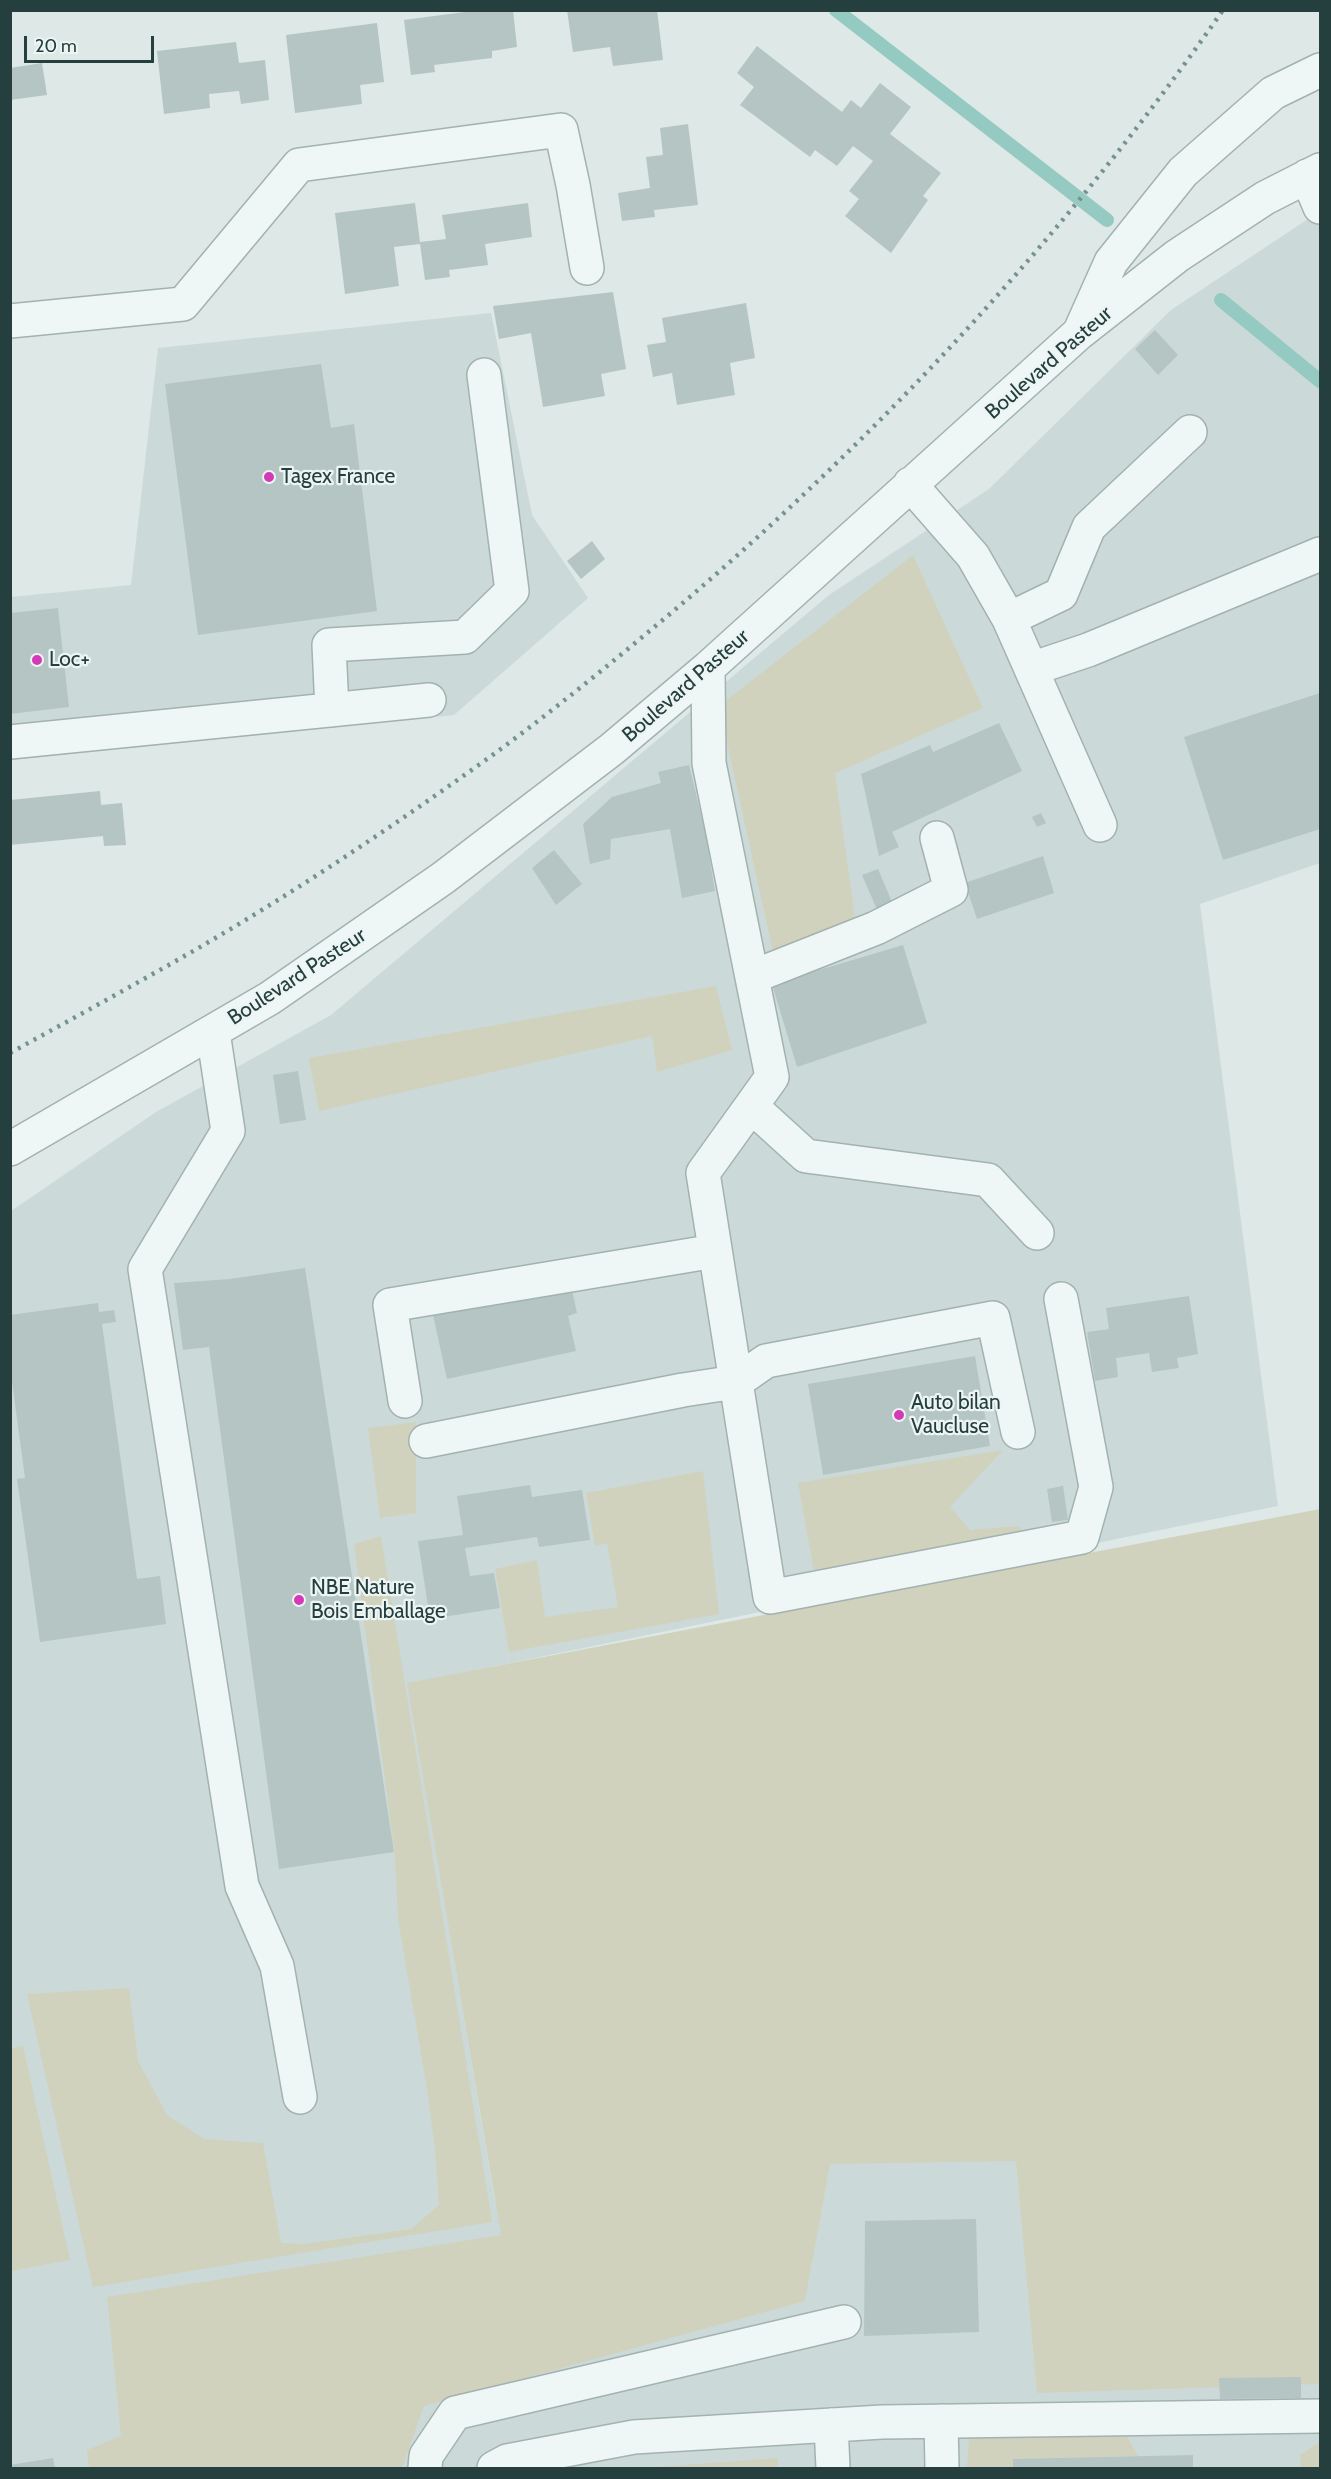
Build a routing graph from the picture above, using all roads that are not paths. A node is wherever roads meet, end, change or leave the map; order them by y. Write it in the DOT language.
graph roads {
  1 [pos="1320,70"];
  2 [pos="1314,173"];
  3 [pos="1320,207"];
  4 [pos="587,268"];
  5 [pos="10,321"];
  6 [pos="1079,333"];
  7 [pos="484,375"];
  8 [pos="1190,432"];
  9 [pos="910,484"];
  10 [pos="1320,554"];
  11 [pos="1009,619"];
  12 [pos="708,668"];
  13 [pos="1031,669"];
  14 [pos="429,700"];
  15 [pos="332,710"];
  16 [pos="10,742"];
  17 [pos="1100,825"];
  18 [pos="937,838"];
  19 [pos="752,977"];
  20 [pos="213,1032"];
  21 [pos="751,1106"];
  22 [pos="10,1149"];
  23 [pos="1037,1233"];
  24 [pos="715,1251"];
  25 [pos="1061,1299"];
  26 [pos="736,1382"];
  27 [pos="405,1401"];
  28 [pos="1018,1432"];
  29 [pos="426,1441"];
  30 [pos="300,2097"];
  31 [pos="844,2322"];
  32 [pos="1320,2416"];
  33 [pos="941,2421"];
  34 [pos="831,2425"];
  35 [pos="425,2469"];
  36 [pos="494,2469"];
  37 [pos="833,2469"];
  38 [pos="942,2469"];
  1 -- 6 [label="street"];
  2 -- 3 [label="street"];
  2 -- 6 [label="street, Boulevard Pasteur"];
  4 -- 5 [label="street"];
  6 -- 9 [label="street, Boulevard Pasteur"];
  7 -- 15 [label="street"];
  8 -- 11 [label="street"];
  9 -- 11 [label="street"];
  9 -- 12 [label="street, Boulevard Pasteur"];
  10 -- 13 [label="street"];
  11 -- 13 [label="street"];
  12 -- 19 [label="street"];
  12 -- 20 [label="street, Boulevard Pasteur"];
  13 -- 17 [label="street"];
  14 -- 15 [label="street"];
  15 -- 16 [label="street"];
  18 -- 19 [label="street"];
  19 -- 21 [label="street"];
  20 -- 22 [label="street, Boulevard Pasteur"];
  20 -- 30 [label="street"];
  21 -- 23 [label="street"];
  21 -- 24 [label="street"];
  24 -- 26 [label="street"];
  24 -- 27 [label="street"];
  25 -- 26 [label="street"];
  26 -- 28 [label="street"];
  26 -- 29 [label="street"];
  31 -- 35 [label="street"];
  32 -- 33 [label="street"];
  33 -- 34 [label="street"];
  33 -- 38 [label="street"];
  34 -- 36 [label="street"];
  34 -- 37 [label="street"];
}
